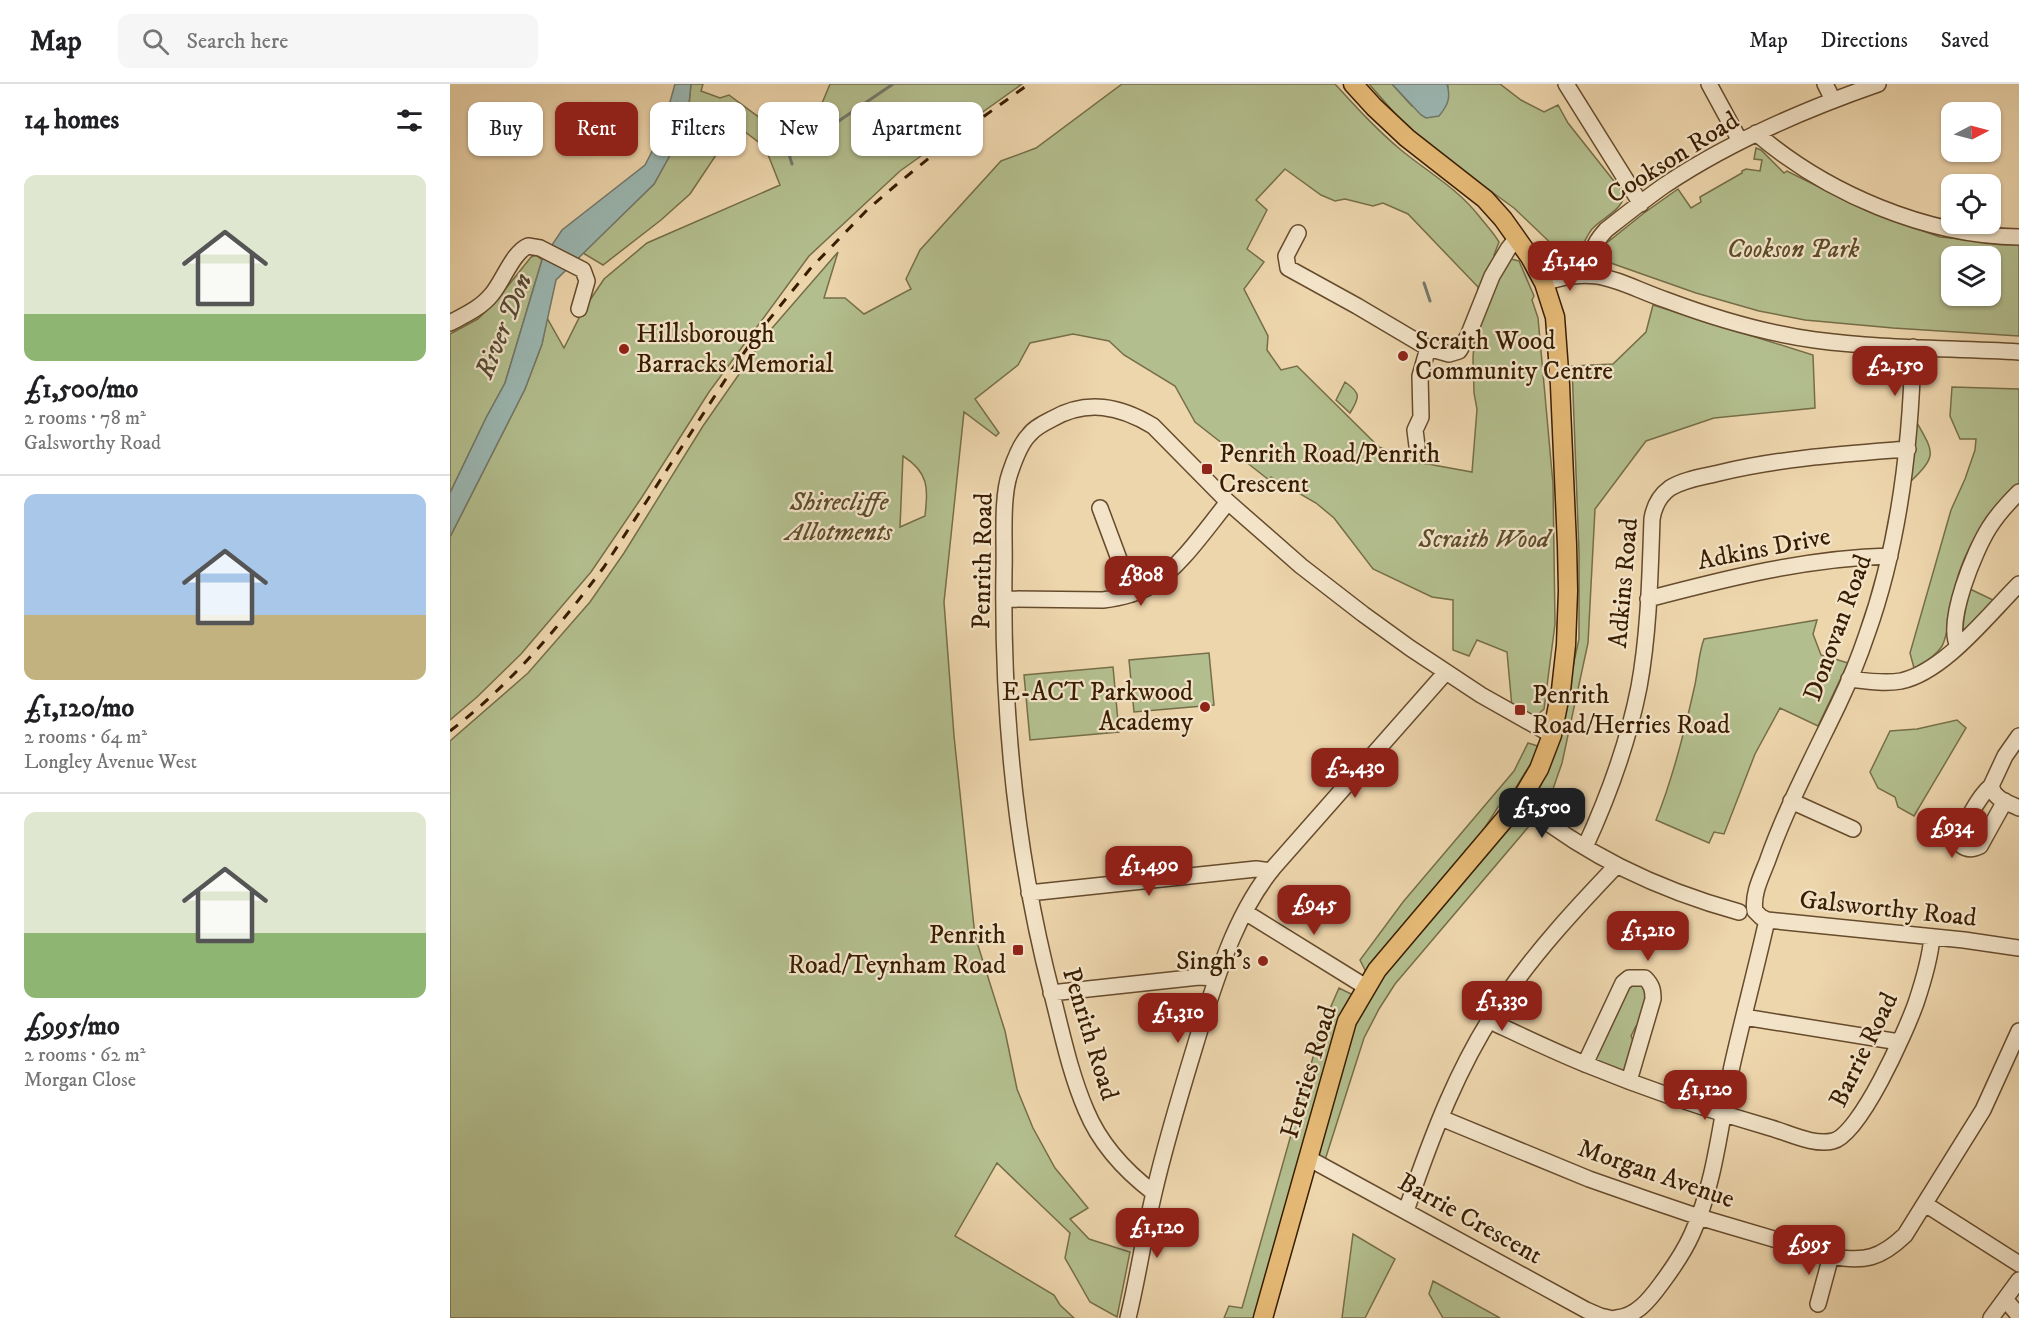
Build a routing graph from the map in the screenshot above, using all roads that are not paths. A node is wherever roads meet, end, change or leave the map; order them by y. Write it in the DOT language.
graph roads {
  1 [pos="1353,84"];
  2 [pos="1566,84"];
  3 [pos="1709,84"];
  4 [pos="1825,84"];
  5 [pos="1878,84"];
  6 [pos="1833,100"];
  7 [pos="1756,133"];
  8 [pos="1740,141"];
  9 [pos="1641,204"];
  10 [pos="1298,233"];
  11 [pos="1517,237"];
  12 [pos="2019,237"];
  13 [pos="1592,274"];
  14 [pos="1544,283"];
  15 [pos="579,309"];
  16 [pos="450,323"];
  17 [pos="1913,347"];
  18 [pos="1428,348"];
  19 [pos="2019,352"];
  20 [pos="1417,446"];
  21 [pos="1908,449"];
  22 [pos="2019,492"];
  23 [pos="1228,502"];
  24 [pos="1100,508"];
  25 [pos="1890,556"];
  26 [pos="2019,584"];
  27 [pos="1132,594"];
  28 [pos="1004,599"];
  29 [pos="1648,599"];
  30 [pos="1958,646"];
  31 [pos="1446,672"];
  32 [pos="1850,679"];
  33 [pos="1552,735"];
  34 [pos="2019,736"];
  35 [pos="1991,786"];
  36 [pos="1520,801"];
  37 [pos="1791,801"];
  38 [pos="2012,805"];
  39 [pos="1853,829"];
  40 [pos="1586,847"];
  41 [pos="1617,865"];
  42 [pos="1271,871"];
  43 [pos="1029,893"];
  44 [pos="1245,912"];
  45 [pos="1739,912"];
  46 [pos="1761,915"];
  47 [pos="1932,937"];
  48 [pos="2019,948"];
  49 [pos="1216,978"];
  50 [pos="1366,987"];
  51 [pos="1051,993"];
  52 [pos="1744,1017"];
  53 [pos="1490,1021"];
  54 [pos="2019,1031"];
  55 [pos="1899,1042"];
  56 [pos="1585,1064"];
  57 [pos="1629,1081"];
  58 [pos="1723,1113"];
  59 [pos="1441,1118"];
  60 [pos="1308,1158"];
  61 [pos="1154,1192"];
  62 [pos="1925,1204"];
  63 [pos="1406,1211"];
  64 [pos="1699,1217"];
  65 [pos="1831,1256"];
  66 [pos="2019,1263"];
  67 [pos="2019,1280"];
  68 [pos="2006,1300"];
  69 [pos="1818,1304"];
  70 [pos="2019,1316"];
  71 [pos="1128,1318"];
  72 [pos="1263,1318"];
  73 [pos="1609,1318"];
  74 [pos="1616,1318"];
  75 [pos="1991,1318"];
  1 -- 11 [label="main road, Herries Road"];
  2 -- 9 [label="street"];
  3 -- 8 [label="street"];
  4 -- 6 [label="street"];
  5 -- 6 [label="street, Cookson Road"];
  6 -- 7 [label="street, Cookson Road"];
  7 -- 8 [label="street, Cookson Road"];
  7 -- 12 [label="street"];
  8 -- 9 [label="street, Cookson Road"];
  9 -- 13 [label="street, Cookson Road"];
  10 -- 18 [label="street"];
  11 -- 14 [label="main road, Herries Road"];
  11 -- 18 [label="street"];
  13 -- 14 [label="street"];
  13 -- 17 [label="street"];
  14 -- 33 [label="main road, Herries Road"];
  15 -- 16 [label="street"];
  17 -- 19 [label="street"];
  17 -- 21 [label="street, Donovan Road"];
  18 -- 20 [label="street"];
  21 -- 25 [label="street, Donovan Road"];
  21 -- 29 [label="street, Adkins Road"];
  22 -- 30 [label="street"];
  23 -- 27 [label="street"];
  23 -- 28 [label="street, Penrith Road"];
  23 -- 31 [label="street, Penrith Road"];
  24 -- 27 [label="street"];
  25 -- 29 [label="street, Adkins Drive"];
  25 -- 32 [label="street, Donovan Road"];
  26 -- 30 [label="street"];
  27 -- 28 [label="street"];
  28 -- 43 [label="street, Penrith Road"];
  29 -- 40 [label="street, Adkins Road"];
  30 -- 32 [label="street"];
  31 -- 33 [label="street, Penrith Road"];
  31 -- 42 [label="street"];
  32 -- 37 [label="street, Donovan Road"];
  33 -- 36 [label="main road, Herries Road"];
  34 -- 35 [label="street"];
  35 -- 38 [label="street"];
  35 -- 38 [label="street"];
  36 -- 40 [label="street"];
  36 -- 50 [label="main road, Herries Road"];
  37 -- 39 [label="street"];
  37 -- 46 [label="street, Donovan Road"];
  40 -- 41 [label="street"];
  41 -- 45 [label="street"];
  41 -- 53 [label="street"];
  42 -- 43 [label="street"];
  42 -- 44 [label="street"];
  43 -- 51 [label="street, Penrith Road"];
  44 -- 49 [label="street"];
  44 -- 50 [label="street"];
  46 -- 47 [label="street, Galsworthy Road"];
  46 -- 52 [label="street"];
  47 -- 48 [label="street, Galsworthy Road"];
  47 -- 55 [label="street, Barrie Road"];
  49 -- 51 [label="street"];
  49 -- 61 [label="street"];
  50 -- 60 [label="main road, Herries Road"];
  51 -- 61 [label="street, Penrith Road"];
  52 -- 55 [label="street"];
  52 -- 58 [label="street"];
  53 -- 56 [label="street, Barrie Road"];
  53 -- 59 [label="street"];
  54 -- 62 [label="street, Morgan Avenue"];
  55 -- 58 [label="street, Barrie Road"];
  56 -- 57 [label="street, Barrie Road"];
  56 -- 57 [label="street"];
  57 -- 58 [label="street, Barrie Road"];
  58 -- 64 [label="street"];
  59 -- 63 [label="street"];
  59 -- 64 [label="street, Morgan Avenue"];
  60 -- 63 [label="street, Barrie Crescent"];
  60 -- 72 [label="main road, Herries Road"];
  61 -- 71 [label="street"];
  62 -- 65 [label="street, Morgan Avenue"];
  62 -- 66 [label="street"];
  63 -- 73 [label="street, Barrie Crescent"];
  64 -- 65 [label="street, Morgan Avenue"];
  64 -- 74 [label="street"];
  65 -- 69 [label="street"];
  67 -- 68 [label="street"];
  68 -- 70 [label="street"];
  68 -- 75 [label="street"];
}
